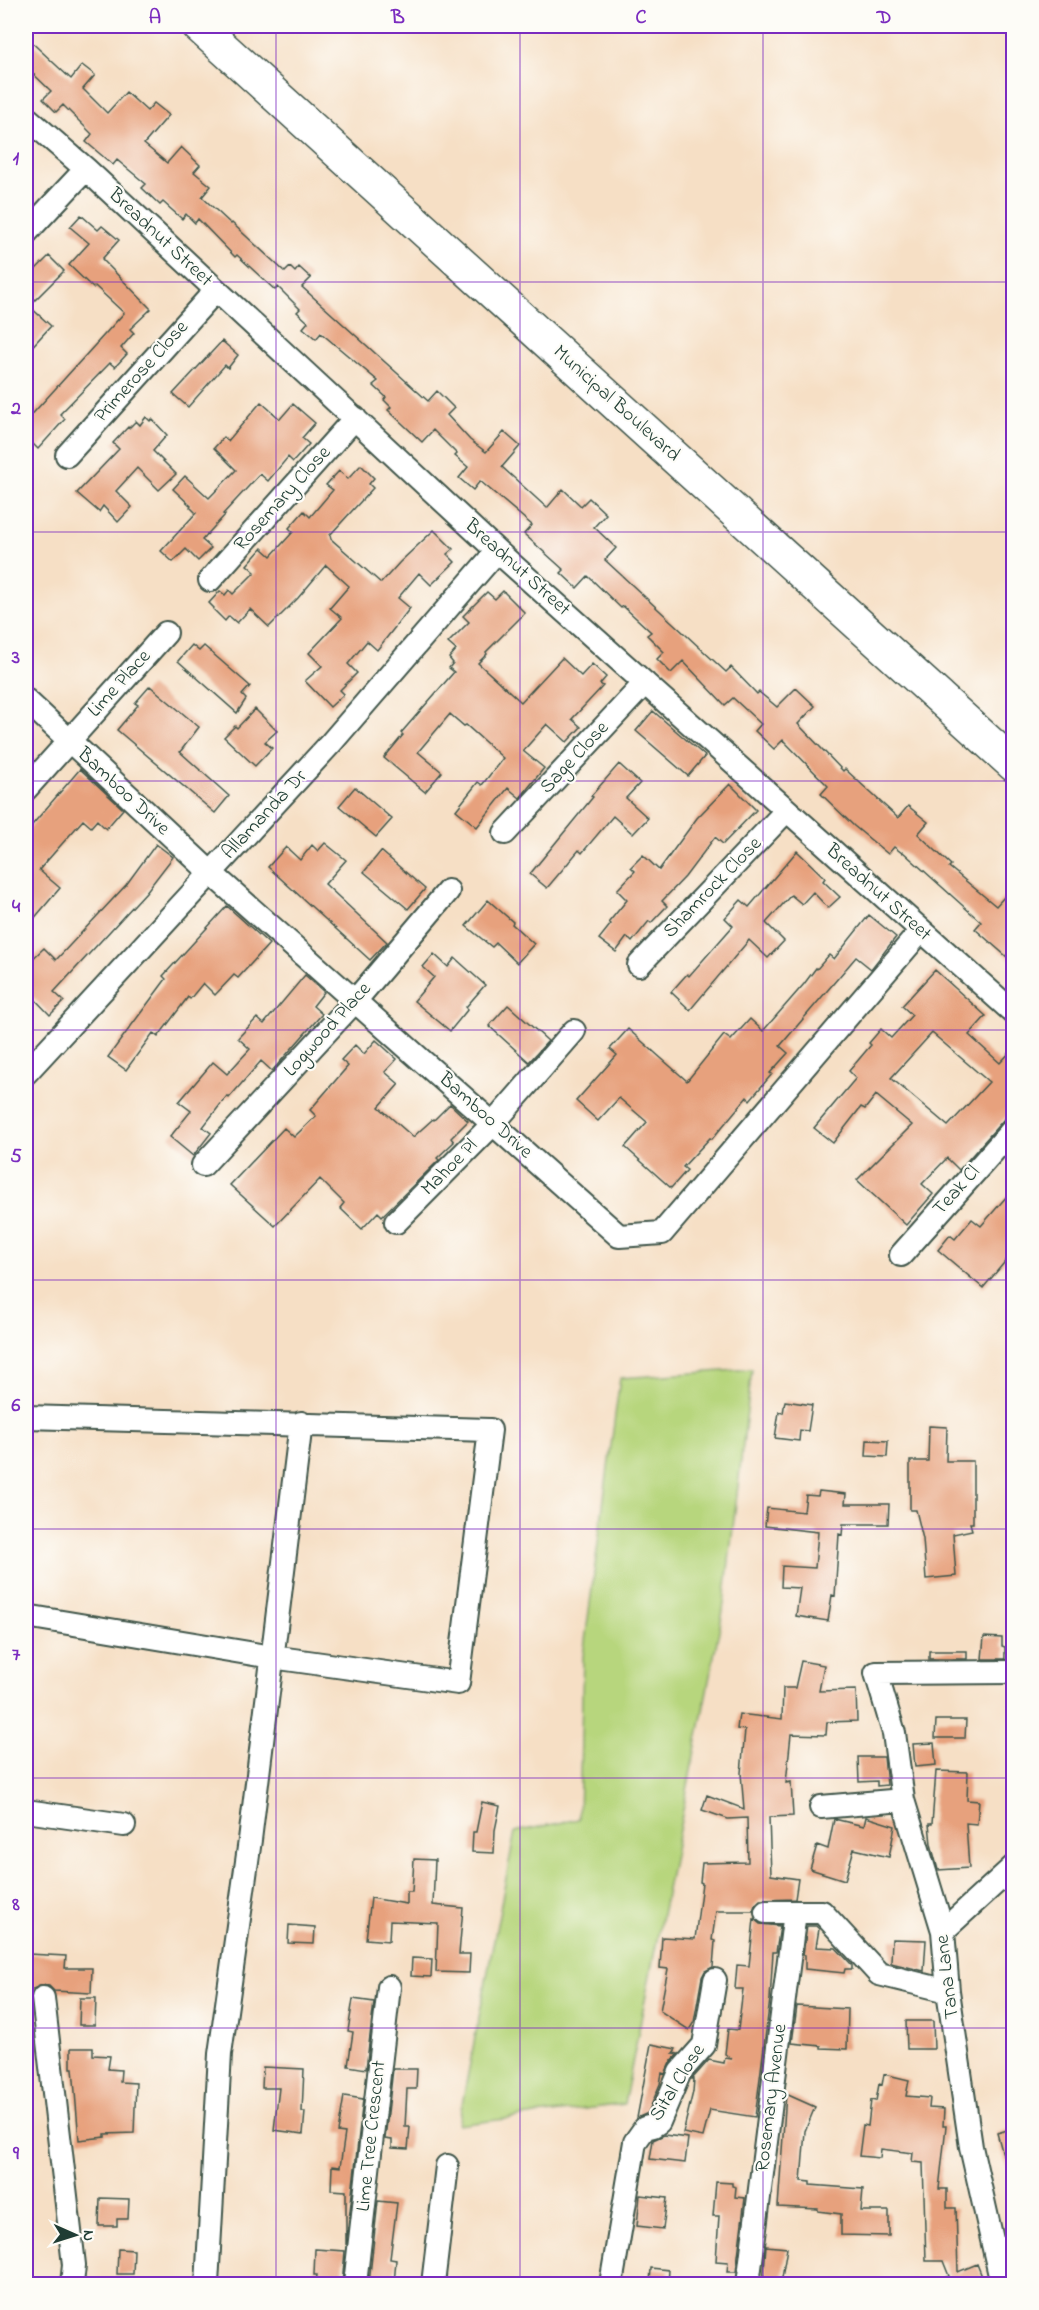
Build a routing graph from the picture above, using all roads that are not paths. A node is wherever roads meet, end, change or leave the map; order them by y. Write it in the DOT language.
graph roads {
  1 [pos="191,26"];
  2 [pos="208,34"];
  3 [pos="26,117"];
  4 [pos="87,169"];
  5 [pos="26,233"];
  6 [pos="216,290"];
  7 [pos="355,418"];
  8 [pos="67,455"];
  9 [pos="497,551"];
  10 [pos="210,580"];
  11 [pos="166,633"];
  12 [pos="645,683"];
  13 [pos="26,700"];
  14 [pos="68,741"];
  15 [pos="1014,765"];
  16 [pos="26,789"];
  17 [pos="786,811"];
  18 [pos="505,833"];
  19 [pos="211,873"];
  20 [pos="448,891"];
  21 [pos="921,932"];
  22 [pos="639,965"];
  23 [pos="355,1001"];
  24 [pos="1014,1013"];
  25 [pos="574,1031"];
  26 [pos="26,1073"];
  27 [pos="494,1124"];
  28 [pos="1014,1128"];
  29 [pos="203,1165"];
  30 [pos="396,1222"];
  31 [pos="901,1255"];
  32 [pos="26,1417"];
  33 [pos="301,1424"];
  34 [pos="26,1616"];
  35 [pos="272,1657"];
  36 [pos="1014,1672"];
  37 [pos="903,1800"];
  38 [pos="821,1807"];
  39 [pos="26,1811"];
  40 [pos="124,1825"];
  41 [pos="1014,1866"];
  42 [pos="766,1912"];
  43 [pos="795,1912"];
  44 [pos="943,1931"];
  45 [pos="715,1980"];
  46 [pos="389,1988"];
  47 [pos="948,1992"];
  48 [pos="43,1998"];
  49 [pos="447,2166"];
  50 [pos="72,2284"];
  51 [pos="207,2284"];
  52 [pos="356,2284"];
  53 [pos="434,2284"];
  54 [pos="611,2284"];
  55 [pos="748,2284"];
  56 [pos="1002,2284"];
  1 -- 2 [label="main road, Municipal Boulevard"];
  2 -- 15 [label="main road, Municipal Boulevard"];
  3 -- 4 [label="street, Breadnut Street"];
  4 -- 5 [label="street"];
  4 -- 6 [label="street, Breadnut Street"];
  6 -- 7 [label="street, Breadnut Street"];
  6 -- 8 [label="street, Primerose Close"];
  7 -- 9 [label="street, Breadnut Street"];
  7 -- 10 [label="street, Rosemary Close"];
  9 -- 12 [label="street, Breadnut Street"];
  9 -- 19 [label="street, Allamanda Dr"];
  11 -- 14 [label="street, Lime Place"];
  12 -- 17 [label="street, Breadnut Street"];
  12 -- 18 [label="street, Sage Close"];
  13 -- 14 [label="street, Bamboo Drive"];
  14 -- 16 [label="street, Lime Place"];
  14 -- 19 [label="street, Bamboo Drive"];
  17 -- 21 [label="street, Breadnut Street"];
  17 -- 22 [label="street, Shamrock Close"];
  19 -- 23 [label="street, Bamboo Drive"];
  19 -- 26 [label="street, Allamanda Dr"];
  20 -- 23 [label="street, Logwood Place"];
  21 -- 24 [label="street, Breadnut Street"];
  21 -- 27 [label="street, Bamboo Drive"];
  23 -- 27 [label="street, Bamboo Drive"];
  23 -- 29 [label="street, Logwood Place"];
  25 -- 27 [label="street, Mahoe Pl"];
  27 -- 30 [label="street, Mahoe Pl"];
  28 -- 31 [label="street, Teak Cl"];
  32 -- 33 [label="street"];
  33 -- 35 [label="street"];
  33 -- 35 [label="street"];
  34 -- 35 [label="street"];
  35 -- 51 [label="street"];
  36 -- 37 [label="street, Tana Lane"];
  37 -- 38 [label="street"];
  37 -- 44 [label="street, Tana Lane"];
  39 -- 40 [label="street"];
  41 -- 44 [label="street"];
  42 -- 43 [label="street"];
  43 -- 47 [label="street"];
  43 -- 55 [label="street, Rosemary Avenue"];
  44 -- 47 [label="street, Tana Lane"];
  45 -- 54 [label="street, Sital Close"];
  46 -- 52 [label="street, Lime Tree Crescent"];
  47 -- 56 [label="street, Tana Lane"];
  48 -- 50 [label="street"];
  49 -- 53 [label="street"];
}
